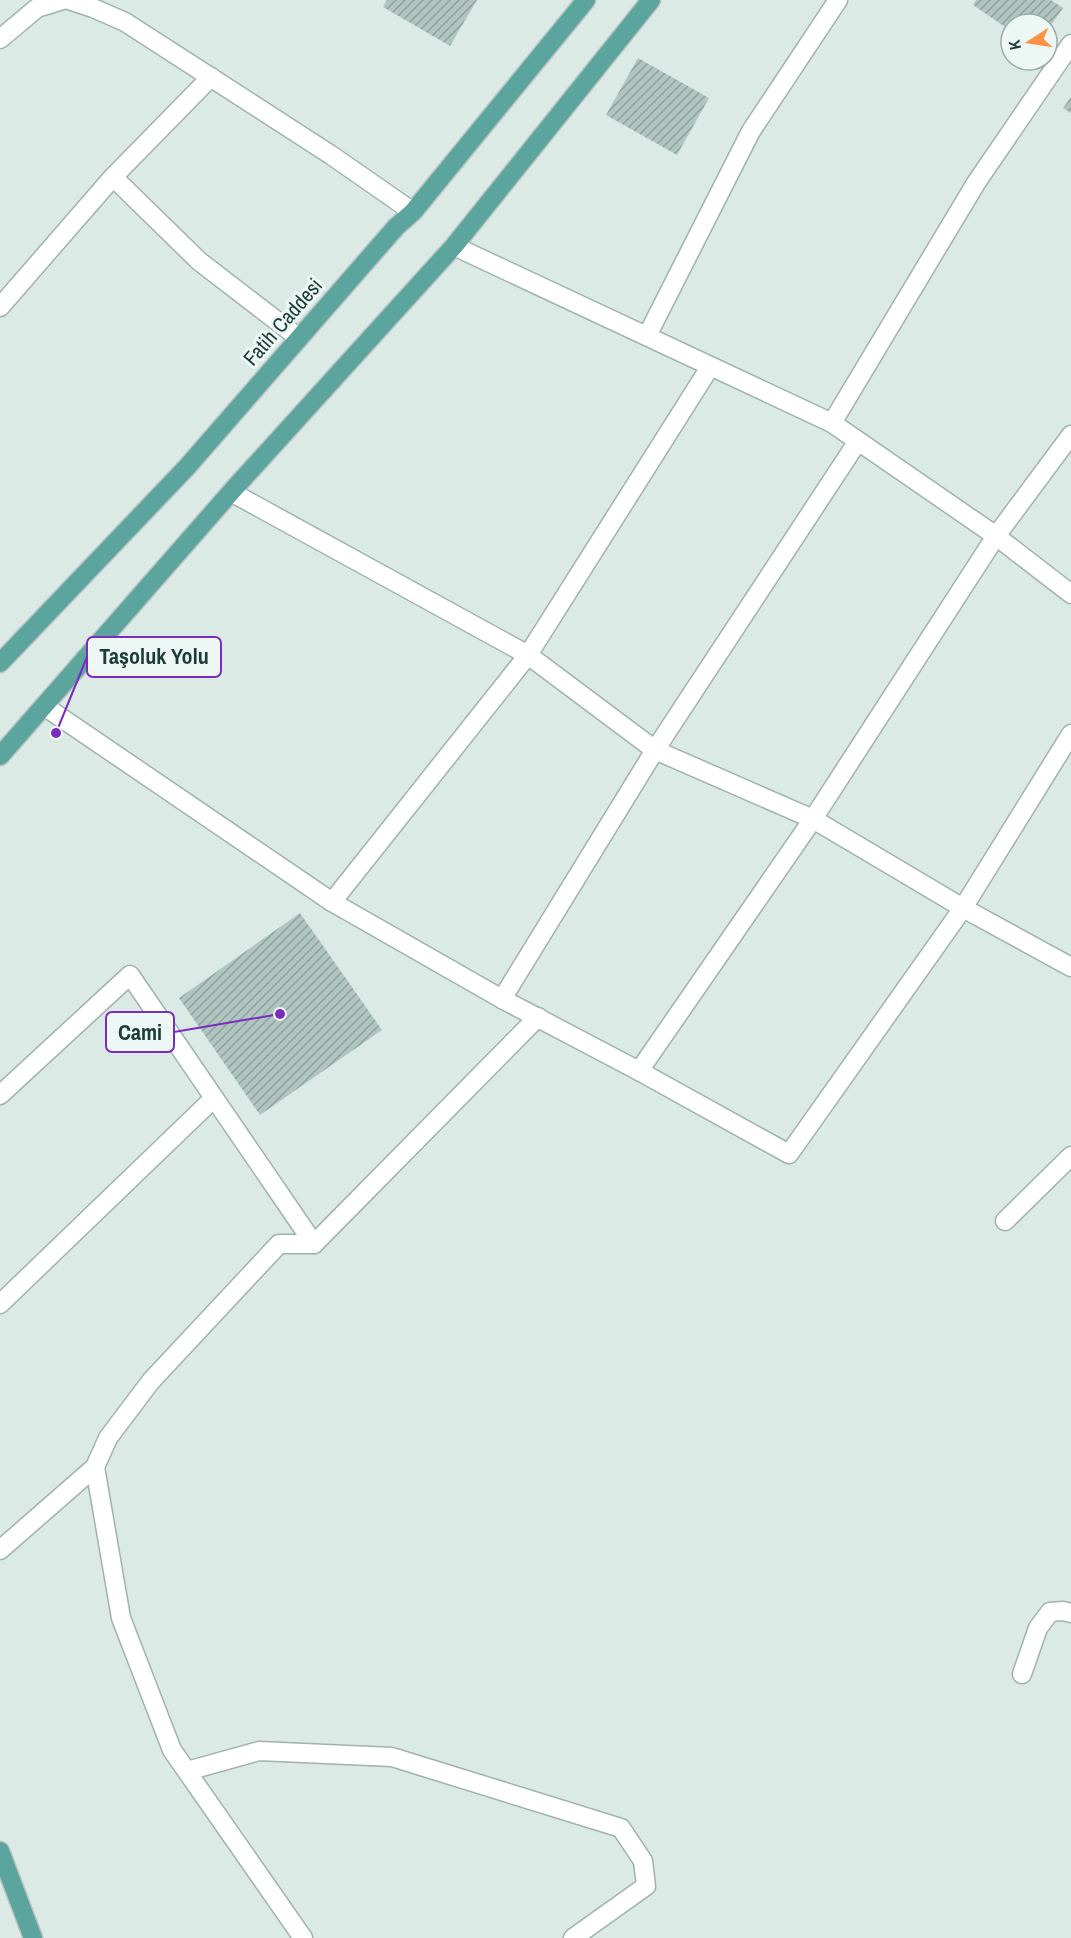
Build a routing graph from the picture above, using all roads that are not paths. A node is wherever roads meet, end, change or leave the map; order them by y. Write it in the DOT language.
graph roads {
  1 [pos="63,0"];
  2 [pos="69,0"];
  3 [pos="586,0"];
  4 [pos="651,0"];
  5 [pos="838,0"];
  6 [pos="0,39"];
  7 [pos="1071,44"];
  8 [pos="211,77"];
  9 [pos="113,177"];
  10 [pos="413,212"];
  11 [pos="454,246"];
  12 [pos="0,307"];
  13 [pos="646,336"];
  14 [pos="299,338"];
  15 [pos="710,367"];
  16 [pos="832,423"];
  17 [pos="1071,435"];
  18 [pos="858,441"];
  19 [pos="231,492"];
  20 [pos="996,536"];
  21 [pos="1071,594"];
  22 [pos="528,655"];
  23 [pos="2,656"];
  24 [pos="44,706"];
  25 [pos="1071,734"];
  26 [pos="656,750"];
  27 [pos="0,756"];
  28 [pos="813,819"];
  29 [pos="332,902"];
  30 [pos="963,908"];
  31 [pos="1071,967"];
  32 [pos="502,999"];
  33 [pos="538,1017"];
  34 [pos="639,1071"];
  35 [pos="0,1095"];
  36 [pos="213,1099"];
  37 [pos="1071,1156"];
  38 [pos="1005,1221"];
  39 [pos="314,1244"];
  40 [pos="0,1304"];
  41 [pos="95,1467"];
  42 [pos="0,1550"];
  43 [pos="1071,1612"];
  44 [pos="1022,1674"];
  45 [pos="187,1771"];
  46 [pos="0,1851"];
  47 [pos="33,1938"];
  48 [pos="303,1938"];
  49 [pos="573,1938"];
  1 -- 6 [label="street"];
  2 -- 8 [label="street"];
  3 -- 10 [label="main road, Fatih Caddesi"];
  4 -- 11 [label="main road"];
  5 -- 13 [label="street"];
  7 -- 16 [label="street"];
  8 -- 9 [label="street"];
  8 -- 10 [label="street"];
  9 -- 12 [label="street"];
  9 -- 14 [label="street"];
  10 -- 14 [label="main road, Fatih Caddesi"];
  11 -- 13 [label="street"];
  11 -- 19 [label="main road"];
  13 -- 15 [label="street"];
  14 -- 23 [label="main road, Fatih Caddesi"];
  15 -- 16 [label="street"];
  15 -- 22 [label="street"];
  16 -- 18 [label="street"];
  17 -- 20 [label="street"];
  18 -- 20 [label="street"];
  18 -- 26 [label="street"];
  19 -- 22 [label="street"];
  19 -- 24 [label="main road"];
  20 -- 21 [label="street"];
  20 -- 28 [label="street"];
  22 -- 26 [label="street"];
  22 -- 29 [label="street"];
  24 -- 27 [label="main road"];
  24 -- 29 [label="street"];
  25 -- 30 [label="street"];
  26 -- 28 [label="street"];
  26 -- 32 [label="street"];
  28 -- 30 [label="street"];
  28 -- 34 [label="street"];
  29 -- 32 [label="street"];
  30 -- 31 [label="street"];
  30 -- 34 [label="street"];
  32 -- 33 [label="street"];
  33 -- 34 [label="street"];
  33 -- 39 [label="street"];
  35 -- 36 [label="street"];
  36 -- 39 [label="street"];
  36 -- 40 [label="street"];
  37 -- 38 [label="street"];
  39 -- 41 [label="street"];
  41 -- 42 [label="street"];
  41 -- 45 [label="street"];
  43 -- 44 [label="street"];
  45 -- 48 [label="street"];
  45 -- 49 [label="street"];
  46 -- 47 [label="main road"];
}
